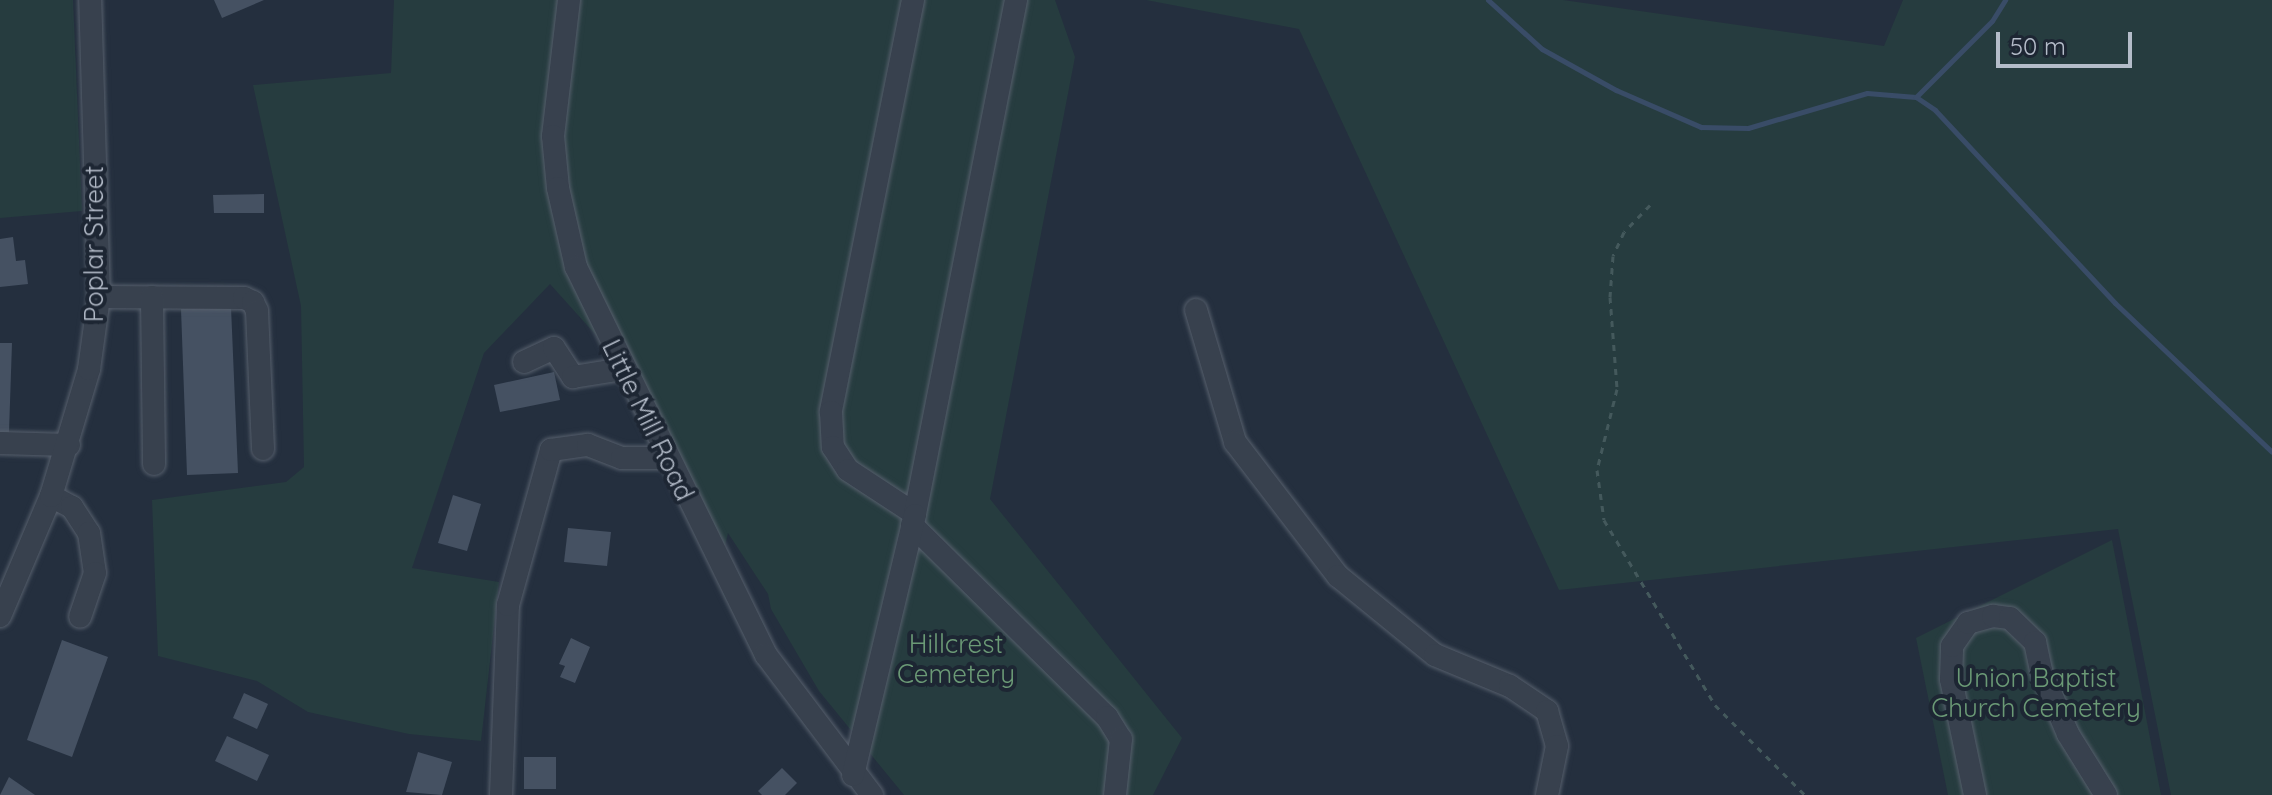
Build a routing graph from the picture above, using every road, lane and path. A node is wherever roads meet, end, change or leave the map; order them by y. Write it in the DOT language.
graph roads {
  1 [pos="90,0"];
  2 [pos="569,0"];
  3 [pos="913,0"];
  4 [pos="1016,0"];
  5 [pos="1650,205"];
  6 [pos="99,297"];
  7 [pos="152,297"];
  8 [pos="1196,310"];
  9 [pos="524,362"];
  10 [pos="623,369"];
  11 [pos="0,443"];
  12 [pos="69,445"];
  13 [pos="263,449"];
  14 [pos="667,458"];
  15 [pos="154,464"];
  16 [pos="51,496"];
  17 [pos="914,519"];
  18 [pos="9,568"];
  19 [pos="0,616"];
  20 [pos="80,617"];
  21 [pos="853,775"];
  22 [pos="501,795"];
  23 [pos="872,795"];
  24 [pos="1115,795"];
  25 [pos="1547,795"];
  26 [pos="1805,795"];
  27 [pos="1975,795"];
  28 [pos="2106,795"];
  1 -- 6 [label="street, Poplar Street"];
  2 -- 10 [label="street, Little Mill Road"];
  3 -- 17 [label="street"];
  4 -- 17 [label="street"];
  5 -- 26 [label="path"];
  6 -- 7 [label="street"];
  6 -- 12 [label="street, Poplar Street"];
  7 -- 13 [label="street"];
  7 -- 15 [label="street"];
  8 -- 25 [label="street"];
  9 -- 10 [label="street"];
  10 -- 14 [label="street, Little Mill Road"];
  11 -- 12 [label="street"];
  12 -- 16 [label="street, Poplar Street"];
  14 -- 21 [label="street, Little Mill Road"];
  14 -- 22 [label="street"];
  16 -- 18 [label="street, Poplar Street"];
  16 -- 20 [label="street"];
  17 -- 21 [label="street"];
  17 -- 24 [label="street"];
  18 -- 19 [label="street, Poplar Street"];
  21 -- 23 [label="street, Little Mill Road"];
  27 -- 28 [label="street"];
}
